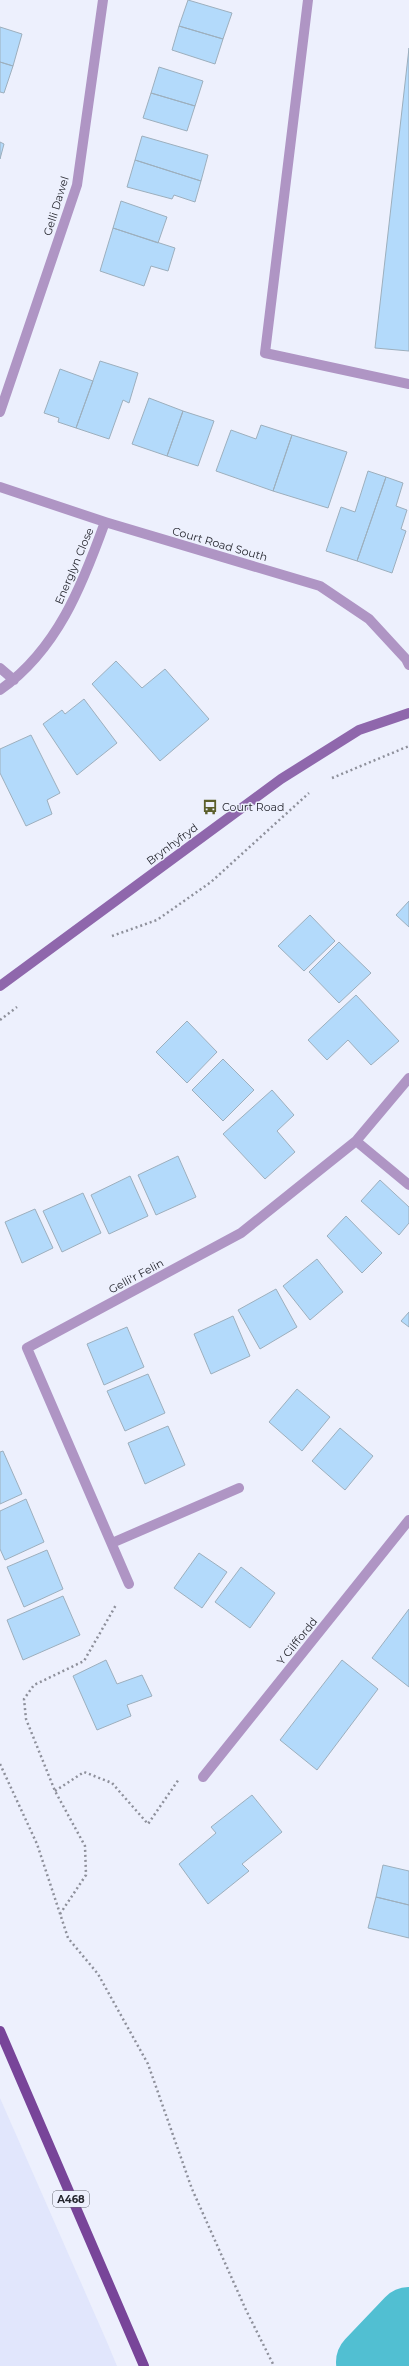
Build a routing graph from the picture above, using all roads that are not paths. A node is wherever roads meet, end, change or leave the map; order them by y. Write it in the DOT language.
graph roads {
  1 [pos="103,0"];
  2 [pos="308,0"];
  3 [pos="409,384"];
  4 [pos="0,412"];
  5 [pos="0,487"];
  6 [pos="105,522"];
  7 [pos="408,659"];
  8 [pos="0,668"];
  9 [pos="14,680"];
  10 [pos="0,690"];
  11 [pos="409,713"];
  12 [pos="0,986"];
  13 [pos="409,1078"];
  14 [pos="356,1141"];
  15 [pos="409,1185"];
  16 [pos="239,1488"];
  17 [pos="409,1520"];
  18 [pos="112,1543"];
  19 [pos="129,1584"];
  20 [pos="203,1777"];
  21 [pos="0,2032"];
  22 [pos="144,2366"];
  1 -- 4 [label="street, Gelli Dawel"];
  2 -- 3 [label="street"];
  5 -- 6 [label="street, Court Road South"];
  6 -- 7 [label="street, Court Road South"];
  6 -- 9 [label="street, Energlyn Close"];
  8 -- 9 [label="street"];
  9 -- 10 [label="street, Energlyn Close"];
  11 -- 12 [label="main road, Brynhyfryd"];
  13 -- 14 [label="street, Gelli'r Felin"];
  14 -- 15 [label="street"];
  14 -- 18 [label="street, Gelli'r Felin"];
  16 -- 18 [label="street"];
  17 -- 20 [label="street, Y Cilffordd"];
  18 -- 19 [label="street, Gelli'r Felin"];
  21 -- 22 [label="main road, A468"];
}
